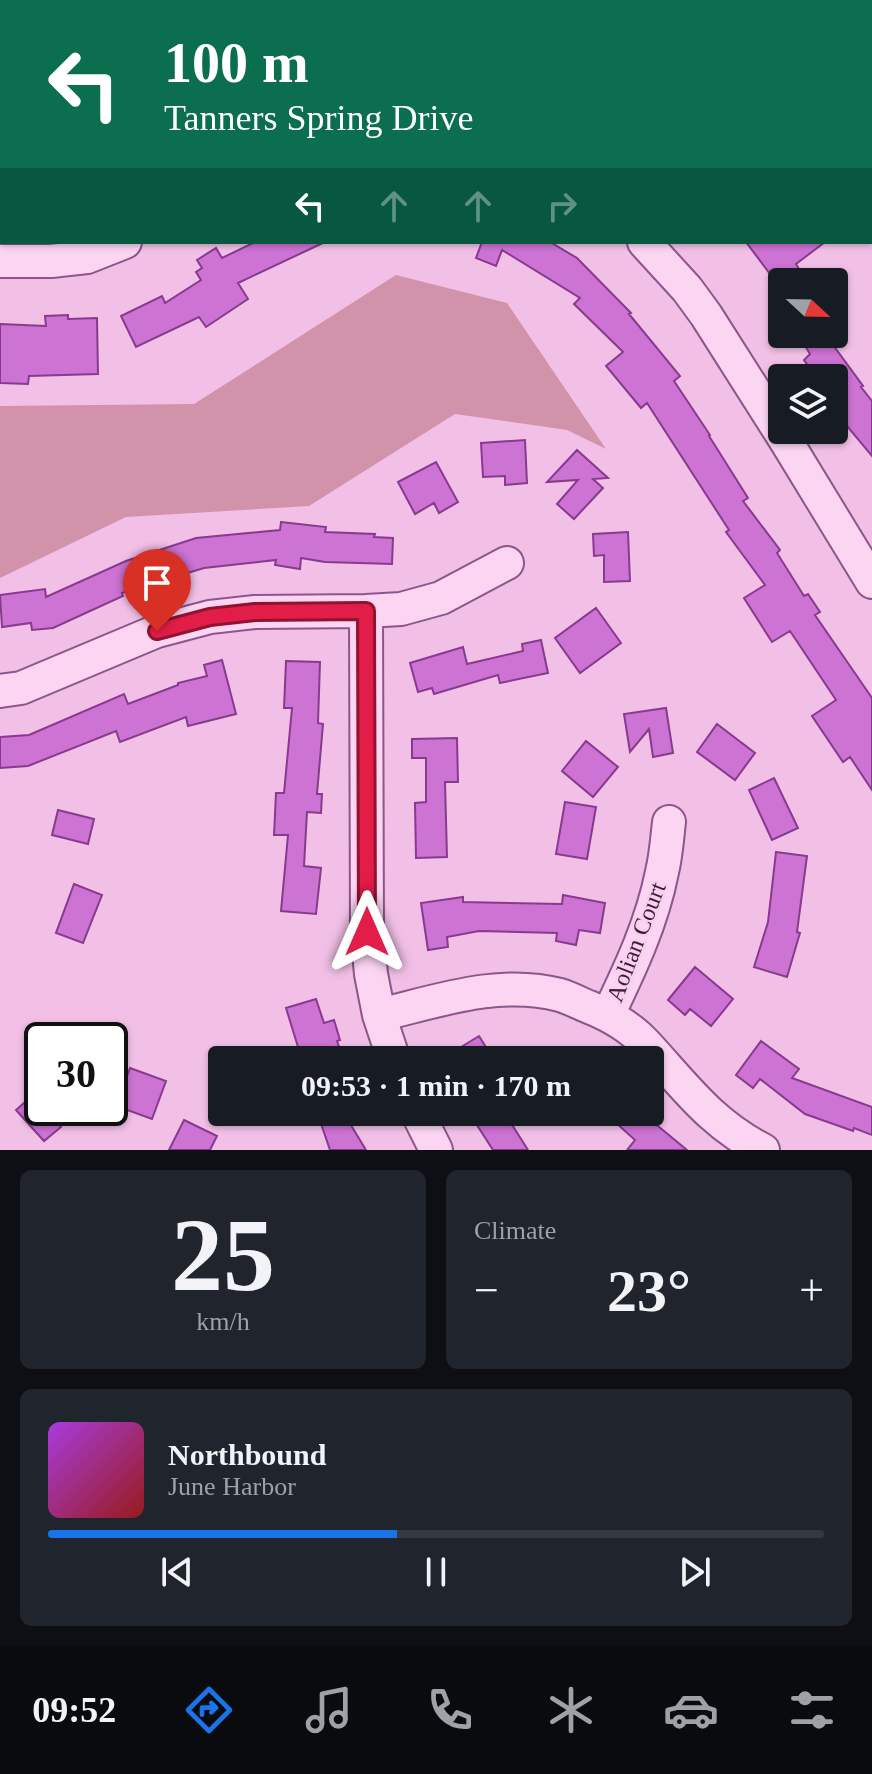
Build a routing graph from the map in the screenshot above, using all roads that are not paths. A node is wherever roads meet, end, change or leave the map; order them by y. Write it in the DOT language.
graph roads {
  1 [pos="120,244"];
  2 [pos="646,244"];
  3 [pos="0,261"];
  4 [pos="507,563"];
  5 [pos="872,582"];
  6 [pos="366,611"];
  7 [pos="0,691"];
  8 [pos="669,822"];
  9 [pos="379,1015"];
  10 [pos="608,1015"];
  11 [pos="389,1046"];
  12 [pos="424,1126"];
  13 [pos="436,1150"];
  14 [pos="763,1150"];
  1 -- 3 [label="street"];
  2 -- 5 [label="street"];
  4 -- 6 [label="street"];
  6 -- 7 [label="street"];
  6 -- 9 [label="street"];
  8 -- 10 [label="street, Aolian Court"];
  9 -- 10 [label="street"];
  9 -- 11 [label="street"];
  10 -- 14 [label="street"];
  12 -- 13 [label="street"];
}
